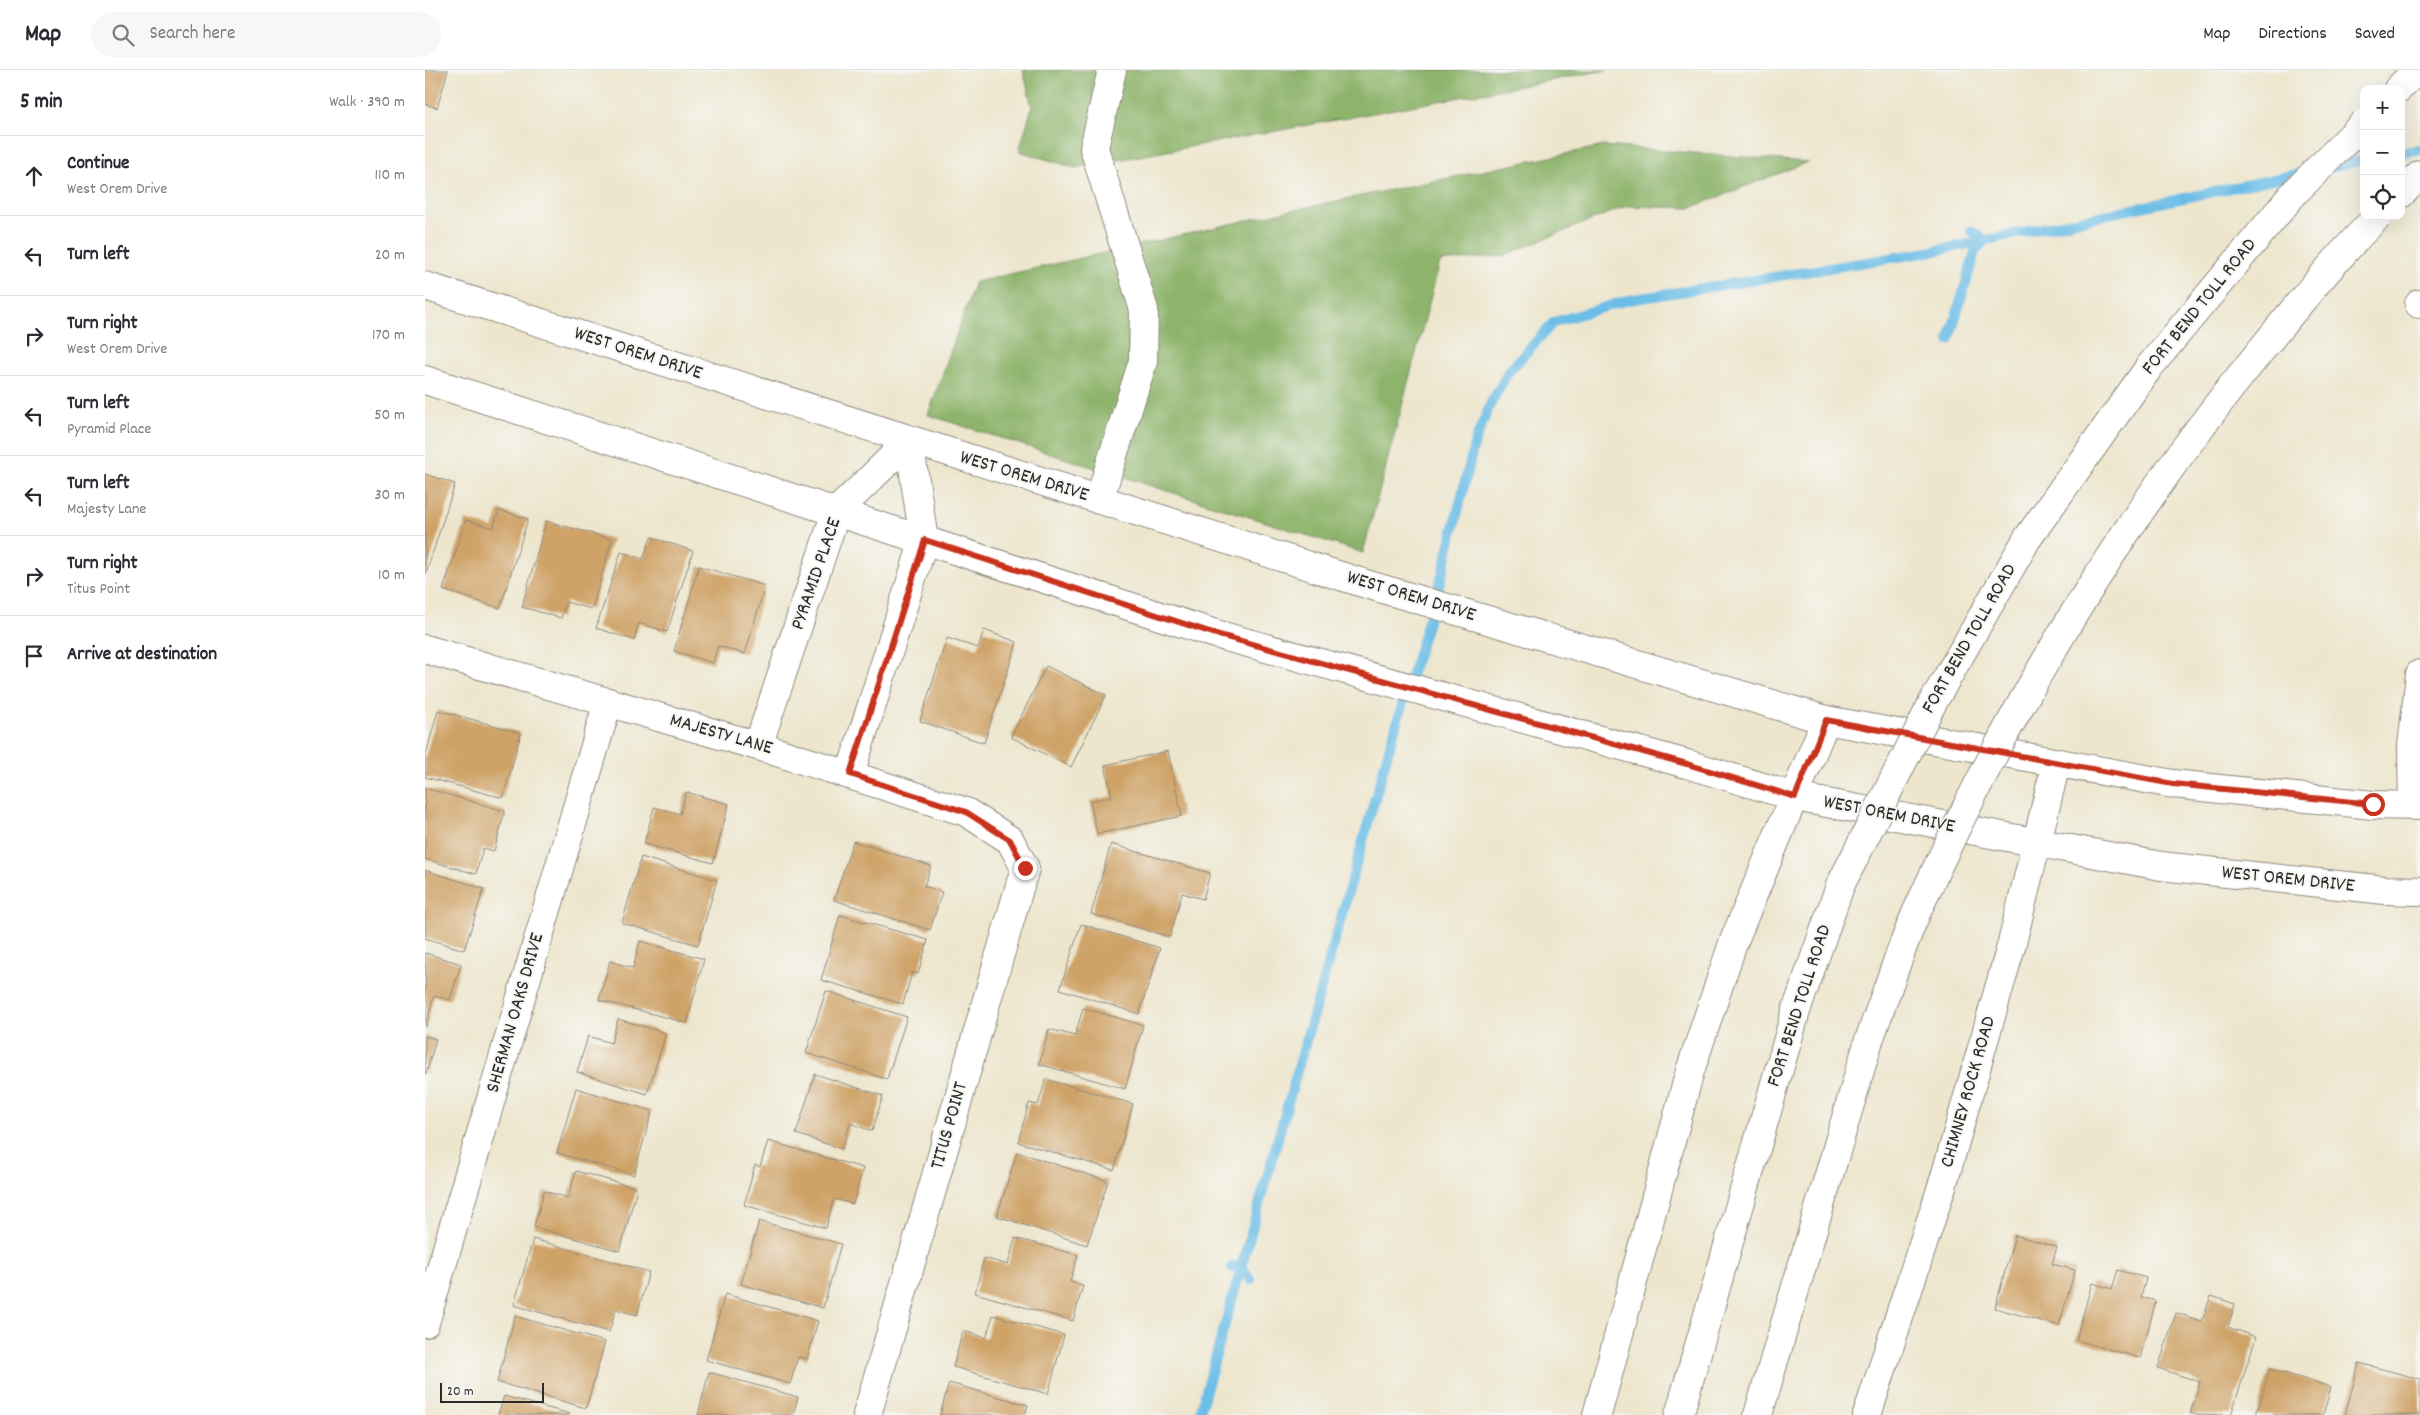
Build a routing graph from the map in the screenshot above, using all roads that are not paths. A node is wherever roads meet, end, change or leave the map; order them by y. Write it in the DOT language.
graph roads {
  1 [pos="1112,70"];
  2 [pos="2417,70"];
  3 [pos="2402,85"];
  4 [pos="2360,127"];
  5 [pos="2420,175"];
  6 [pos="2405,190"];
  7 [pos="2374,220"];
  8 [pos="425,286"];
  9 [pos="425,380"];
  10 [pos="909,441"];
  11 [pos="1099,500"];
  12 [pos="836,512"];
  13 [pos="925,540"];
  14 [pos="425,649"];
  15 [pos="2420,674"];
  16 [pos="608,702"];
  17 [pos="1826,720"];
  18 [pos="758,746"];
  19 [pos="2416,746"];
  20 [pos="2056,764"];
  21 [pos="850,774"];
  22 [pos="1795,797"];
  23 [pos="2417,805"];
  24 [pos="1010,840"];
  25 [pos="2037,844"];
  26 [pos="2420,891"];
  27 [pos="425,1323"];
  28 [pos="867,1415"];
  29 [pos="1597,1415"];
  30 [pos="1679,1415"];
  31 [pos="1758,1415"];
  32 [pos="1867,1415"];
  1 -- 11 [label="main road"];
  2 -- 3 [label="main road"];
  4 -- 30 [label="main road, FORT BEND TOLL ROAD, bridge"];
  5 -- 6 [label="main road"];
  7 -- 31 [label="main road, bridge"];
  8 -- 10 [label="main road, WEST OREM DRIVE"];
  9 -- 12 [label="main road, WEST OREM DRIVE"];
  10 -- 11 [label="main road, WEST OREM DRIVE"];
  10 -- 12 [label="main road, PYRAMID PLACE"];
  10 -- 13 [label="main road"];
  11 -- 17 [label="main road, WEST OREM DRIVE"];
  12 -- 13 [label="main road, WEST OREM DRIVE"];
  12 -- 18 [label="main road, PYRAMID PLACE"];
  13 -- 21 [label="main road"];
  13 -- 22 [label="main road, WEST OREM DRIVE"];
  14 -- 16 [label="main road, MAJESTY LANE"];
  15 -- 19 [label="main road"];
  16 -- 18 [label="main road, MAJESTY LANE"];
  16 -- 27 [label="main road, SHERMAN OAKS DRIVE"];
  17 -- 20 [label="main road, WEST OREM DRIVE"];
  17 -- 22 [label="main road"];
  18 -- 21 [label="main road, MAJESTY LANE"];
  19 -- 23 [label="main road"];
  20 -- 23 [label="main road, WEST OREM DRIVE"];
  20 -- 25 [label="main road, CHIMNEY ROCK ROAD"];
  21 -- 24 [label="main road, MAJESTY LANE"];
  22 -- 25 [label="main road, WEST OREM DRIVE"];
  22 -- 29 [label="main road"];
  24 -- 28 [label="main road, TITUS POINT"];
  25 -- 26 [label="main road, WEST OREM DRIVE"];
  25 -- 32 [label="main road, CHIMNEY ROCK ROAD"];
}
